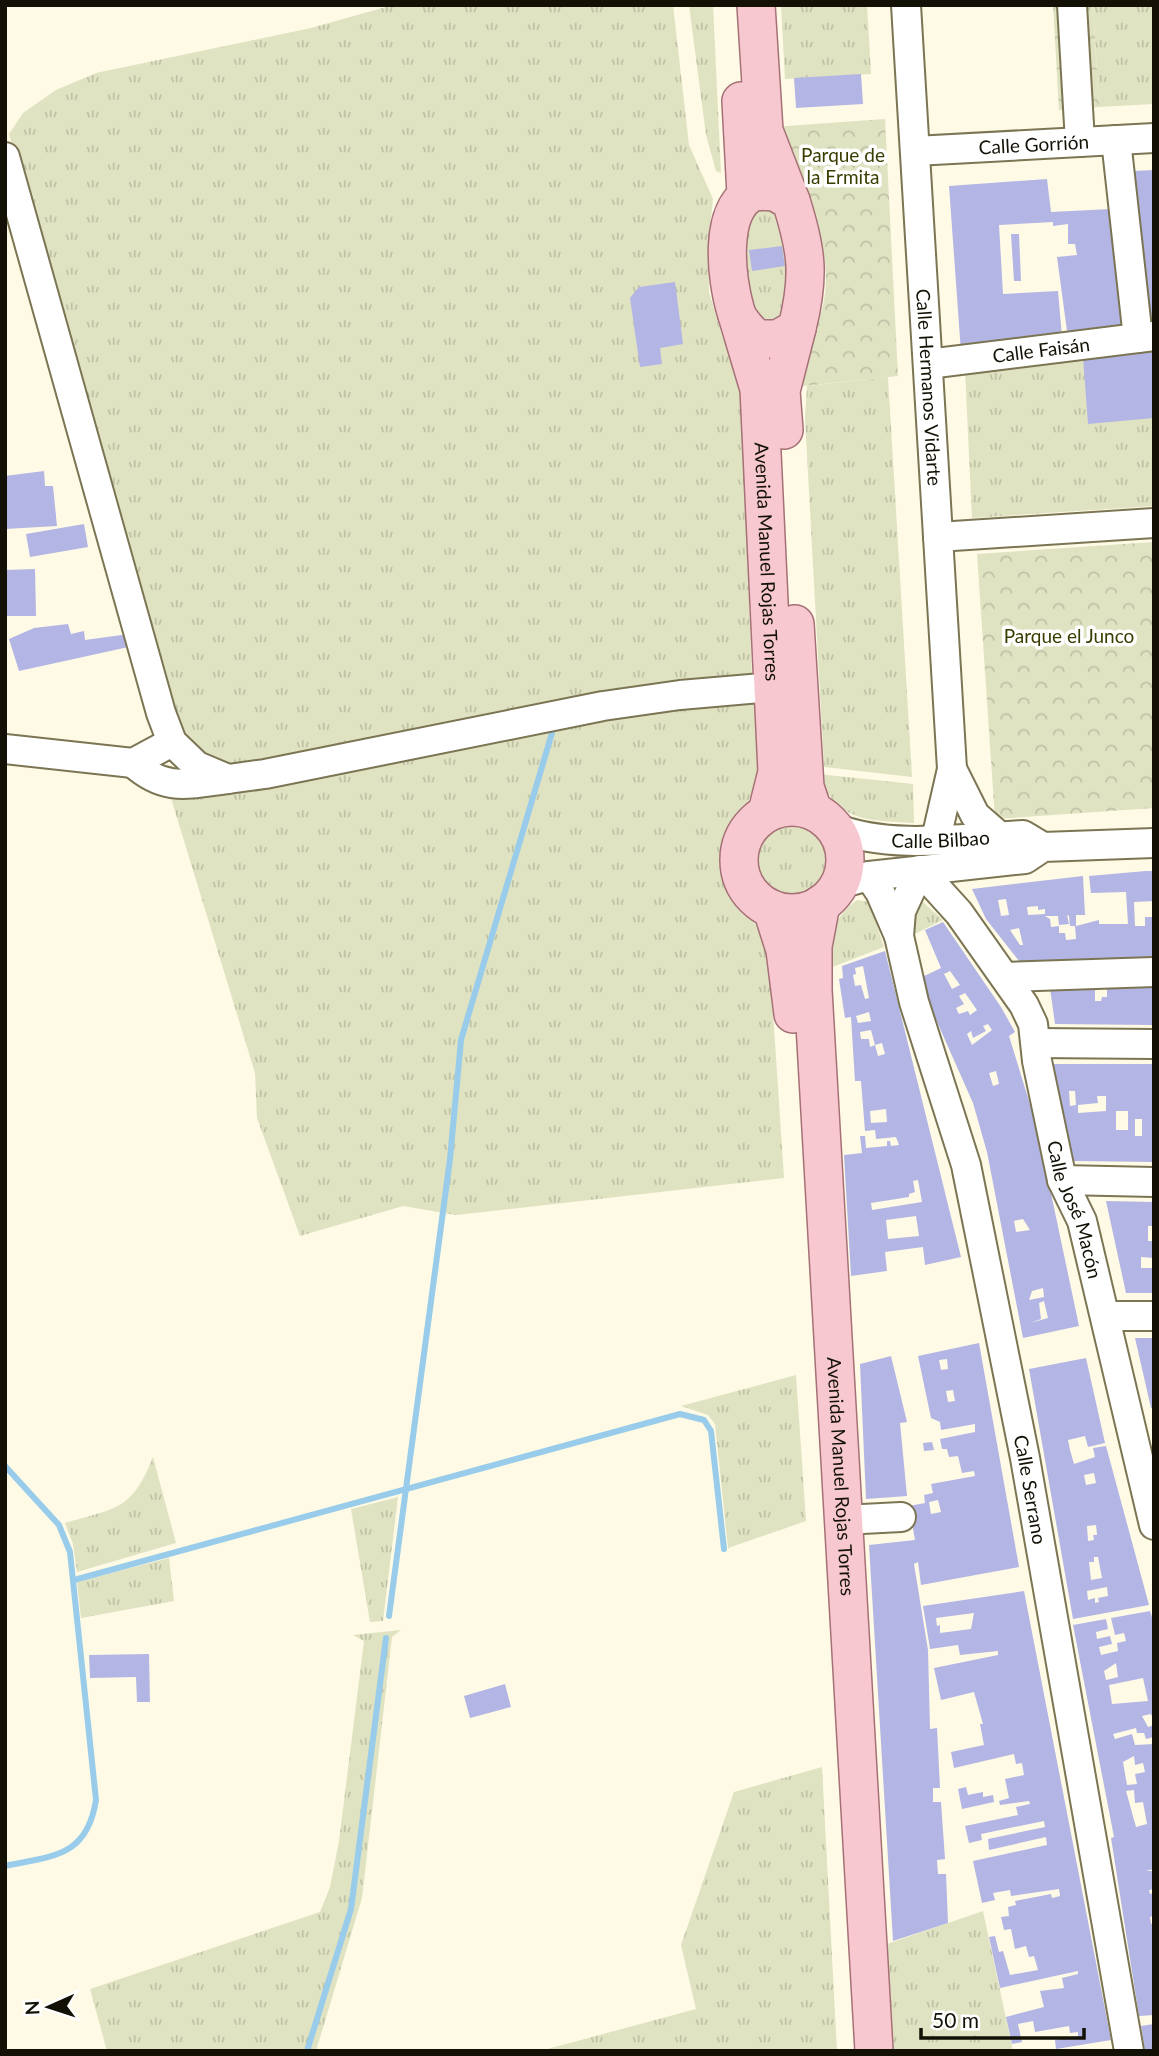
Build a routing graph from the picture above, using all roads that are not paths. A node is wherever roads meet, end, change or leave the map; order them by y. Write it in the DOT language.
graph roads {
  1 [pos="735,5"];
  2 [pos="756,5"];
  3 [pos="906,5"];
  4 [pos="1072,5"];
  5 [pos="1154,138"];
  6 [pos="1116,140"];
  7 [pos="1080,142"];
  8 [pos="915,151"];
  9 [pos="5,157"];
  10 [pos="746,195"];
  11 [pos="791,201"];
  12 [pos="737,315"];
  13 [pos="797,328"];
  14 [pos="1146,337"];
  15 [pos="928,364"];
  16 [pos="1154,523"];
  17 [pos="938,537"];
  18 [pos="773,687"];
  19 [pos="172,742"];
  20 [pos="5,749"];
  21 [pos="133,763"];
  22 [pos="952,769"];
  23 [pos="228,779"];
  24 [pos="767,813"];
  25 [pos="824,819"];
  26 [pos="999,836"];
  27 [pos="946,839"];
  28 [pos="1154,843"];
  29 [pos="1043,847"];
  30 [pos="957,866"];
  31 [pos="920,870"];
  32 [pos="843,888"];
  33 [pos="772,909"];
  34 [pos="959,913"];
  35 [pos="899,936"];
  36 [pos="1154,972"];
  37 [pos="1005,977"];
  38 [pos="1036,1043"];
  39 [pos="1154,1044"];
  40 [pos="1062,1181"];
  41 [pos="1154,1182"];
  42 [pos="1105,1316"];
  43 [pos="1154,1316"];
  44 [pos="1148,1475"];
  45 [pos="901,1517"];
  46 [pos="843,1520"];
  47 [pos="1154,1525"];
  48 [pos="855,2051"];
  49 [pos="874,2051"];
  50 [pos="1129,2051"];
  1 -- 10 [label="main road"];
  2 -- 11 [label="main road"];
  3 -- 8 [label="street, Calle Hermanos Vidarte"];
  4 -- 7 [label="street"];
  5 -- 6 [label="street, Calle Gorrión"];
  6 -- 7 [label="street, Calle Gorrión"];
  6 -- 14 [label="street"];
  7 -- 8 [label="street, Calle Gorrión"];
  8 -- 15 [label="street, Calle Hermanos Vidarte"];
  9 -- 19 [label="street"];
  10 -- 11 [label="main road"];
  10 -- 12 [label="main road, Avenida Manuel Rojas Torres"];
  11 -- 13 [label="main road, Avenida Manuel Rojas Torres"];
  12 -- 13 [label="main road"];
  12 -- 18 [label="main road, Avenida Manuel Rojas Torres"];
  13 -- 25 [label="main road, Avenida Manuel Rojas Torres"];
  14 -- 15 [label="street, Calle Faisán"];
  15 -- 17 [label="street, Calle Hermanos Vidarte"];
  16 -- 17 [label="street"];
  17 -- 22 [label="street, Calle Hermanos Vidarte"];
  18 -- 23 [label="street"];
  18 -- 24 [label="main road, Avenida Manuel Rojas Torres"];
  19 -- 21 [label="street"];
  19 -- 23 [label="street"];
  20 -- 21 [label="street"];
  21 -- 23 [label="street"];
  22 -- 26 [label="street, Calle Hermanos Vidarte"];
  22 -- 27 [label="street, Calle Hermanos Vidarte"];
  24 -- 25 [label="main road"];
  24 -- 33 [label="main road"];
  25 -- 27 [label="street, Calle Bilbao"];
  25 -- 32 [label="main road"];
  26 -- 27 [label="street, Calle Bilbao"];
  26 -- 29 [label="street, Calle Bilbao"];
  27 -- 30 [label="street, Calle Hermanos Vidarte"];
  28 -- 29 [label="street, Calle Bilbao"];
  29 -- 30 [label="street, Calle Bilbao"];
  30 -- 31 [label="street, Calle Bilbao"];
  30 -- 34 [label="street, Calle José Macón"];
  31 -- 32 [label="street, Calle Bilbao"];
  31 -- 34 [label="street, Calle José Macón"];
  31 -- 35 [label="street, Calle Serrano"];
  32 -- 33 [label="main road"];
  32 -- 35 [label="street, Calle Serrano"];
  32 -- 46 [label="main road, Avenida Manuel Rojas Torres"];
  33 -- 48 [label="main road, Avenida Manuel Rojas Torres"];
  34 -- 37 [label="street, Calle José Macón"];
  35 -- 50 [label="street, Calle Serrano"];
  36 -- 37 [label="street"];
  37 -- 38 [label="street, Calle José Macón"];
  38 -- 39 [label="street"];
  38 -- 40 [label="street, Calle José Macón"];
  40 -- 41 [label="street"];
  40 -- 42 [label="street, Calle José Macón"];
  42 -- 43 [label="street"];
  42 -- 44 [label="street, Calle José Macón"];
  44 -- 47 [label="street, Calle José Macón"];
  45 -- 46 [label="street"];
  46 -- 49 [label="main road, Avenida Manuel Rojas Torres"];
}
